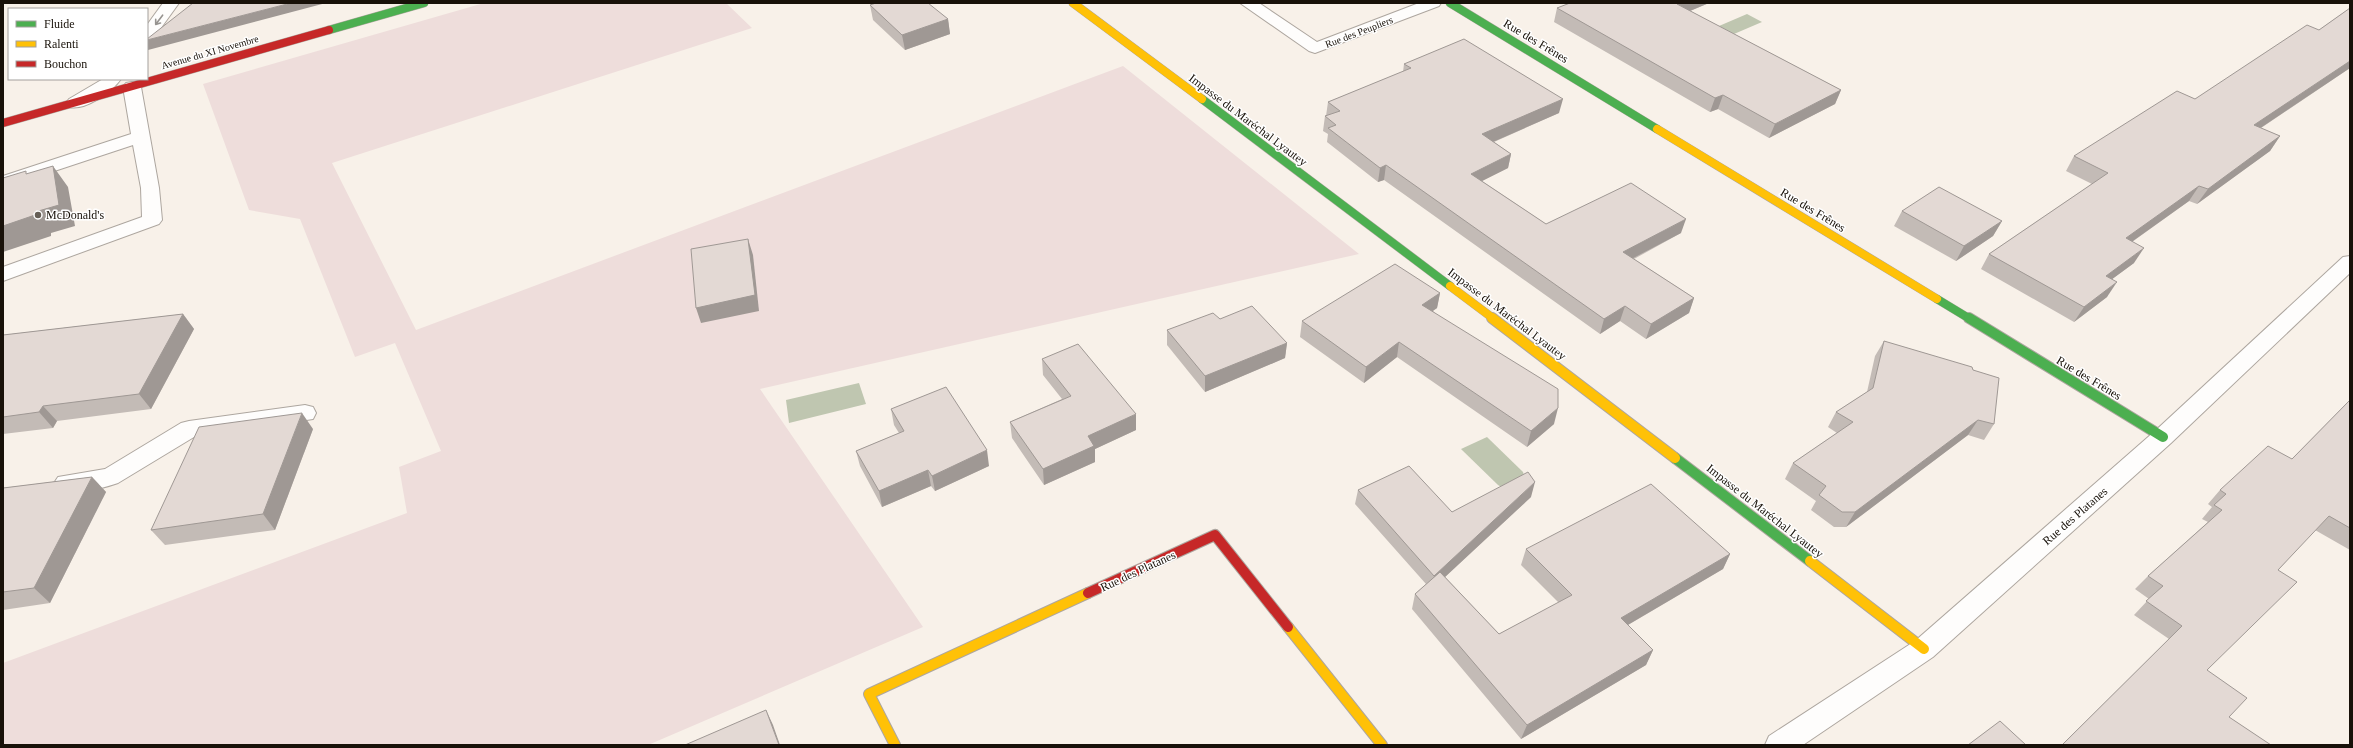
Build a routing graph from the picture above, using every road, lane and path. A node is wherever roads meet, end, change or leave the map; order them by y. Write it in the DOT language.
graph roads {
  1 [pos="424,3"];
  2 [pos="1073,3"];
  3 [pos="1248,3"];
  4 [pos="1433,3"];
  5 [pos="1450,3"];
  6 [pos="171,4"];
  7 [pos="148,35"];
  8 [pos="112,80"];
  9 [pos="132,87"];
  10 [pos="75,103"];
  11 [pos="3,123"];
  12 [pos="141,137"];
  13 [pos="3,182"];
  14 [pos="2350,262"];
  15 [pos="3,274"];
  16 [pos="305,413"];
  17 [pos="2163,437"];
  18 [pos="41,487"];
  19 [pos="1924,649"];
  20 [pos="895,745"];
  21 [pos="1382,745"];
  22 [pos="1779,745"];
  1 -- 9 [label="street, Avenue du XI Novembre"];
  2 -- 19 [label="street, Impasse du Maréchal Lyautey"];
  3 -- 4 [label="street, Rue des Peupliers"];
  5 -- 17 [label="street, Rue des Frênes"];
  6 -- 7 [label="street, one-way"];
  8 -- 10 [label="street"];
  9 -- 10 [label="street, Avenue du XI Novembre"];
  9 -- 12 [label="street"];
  10 -- 11 [label="street, Avenue du XI Novembre"];
  12 -- 13 [label="street"];
  12 -- 15 [label="street"];
  14 -- 17 [label="street, Rue des Platanes"];
  16 -- 18 [label="street"];
  17 -- 19 [label="street, Rue des Platanes"];
  19 -- 22 [label="street, Rue des Platanes"];
  20 -- 21 [label="street, Rue des Platanes"];
}
